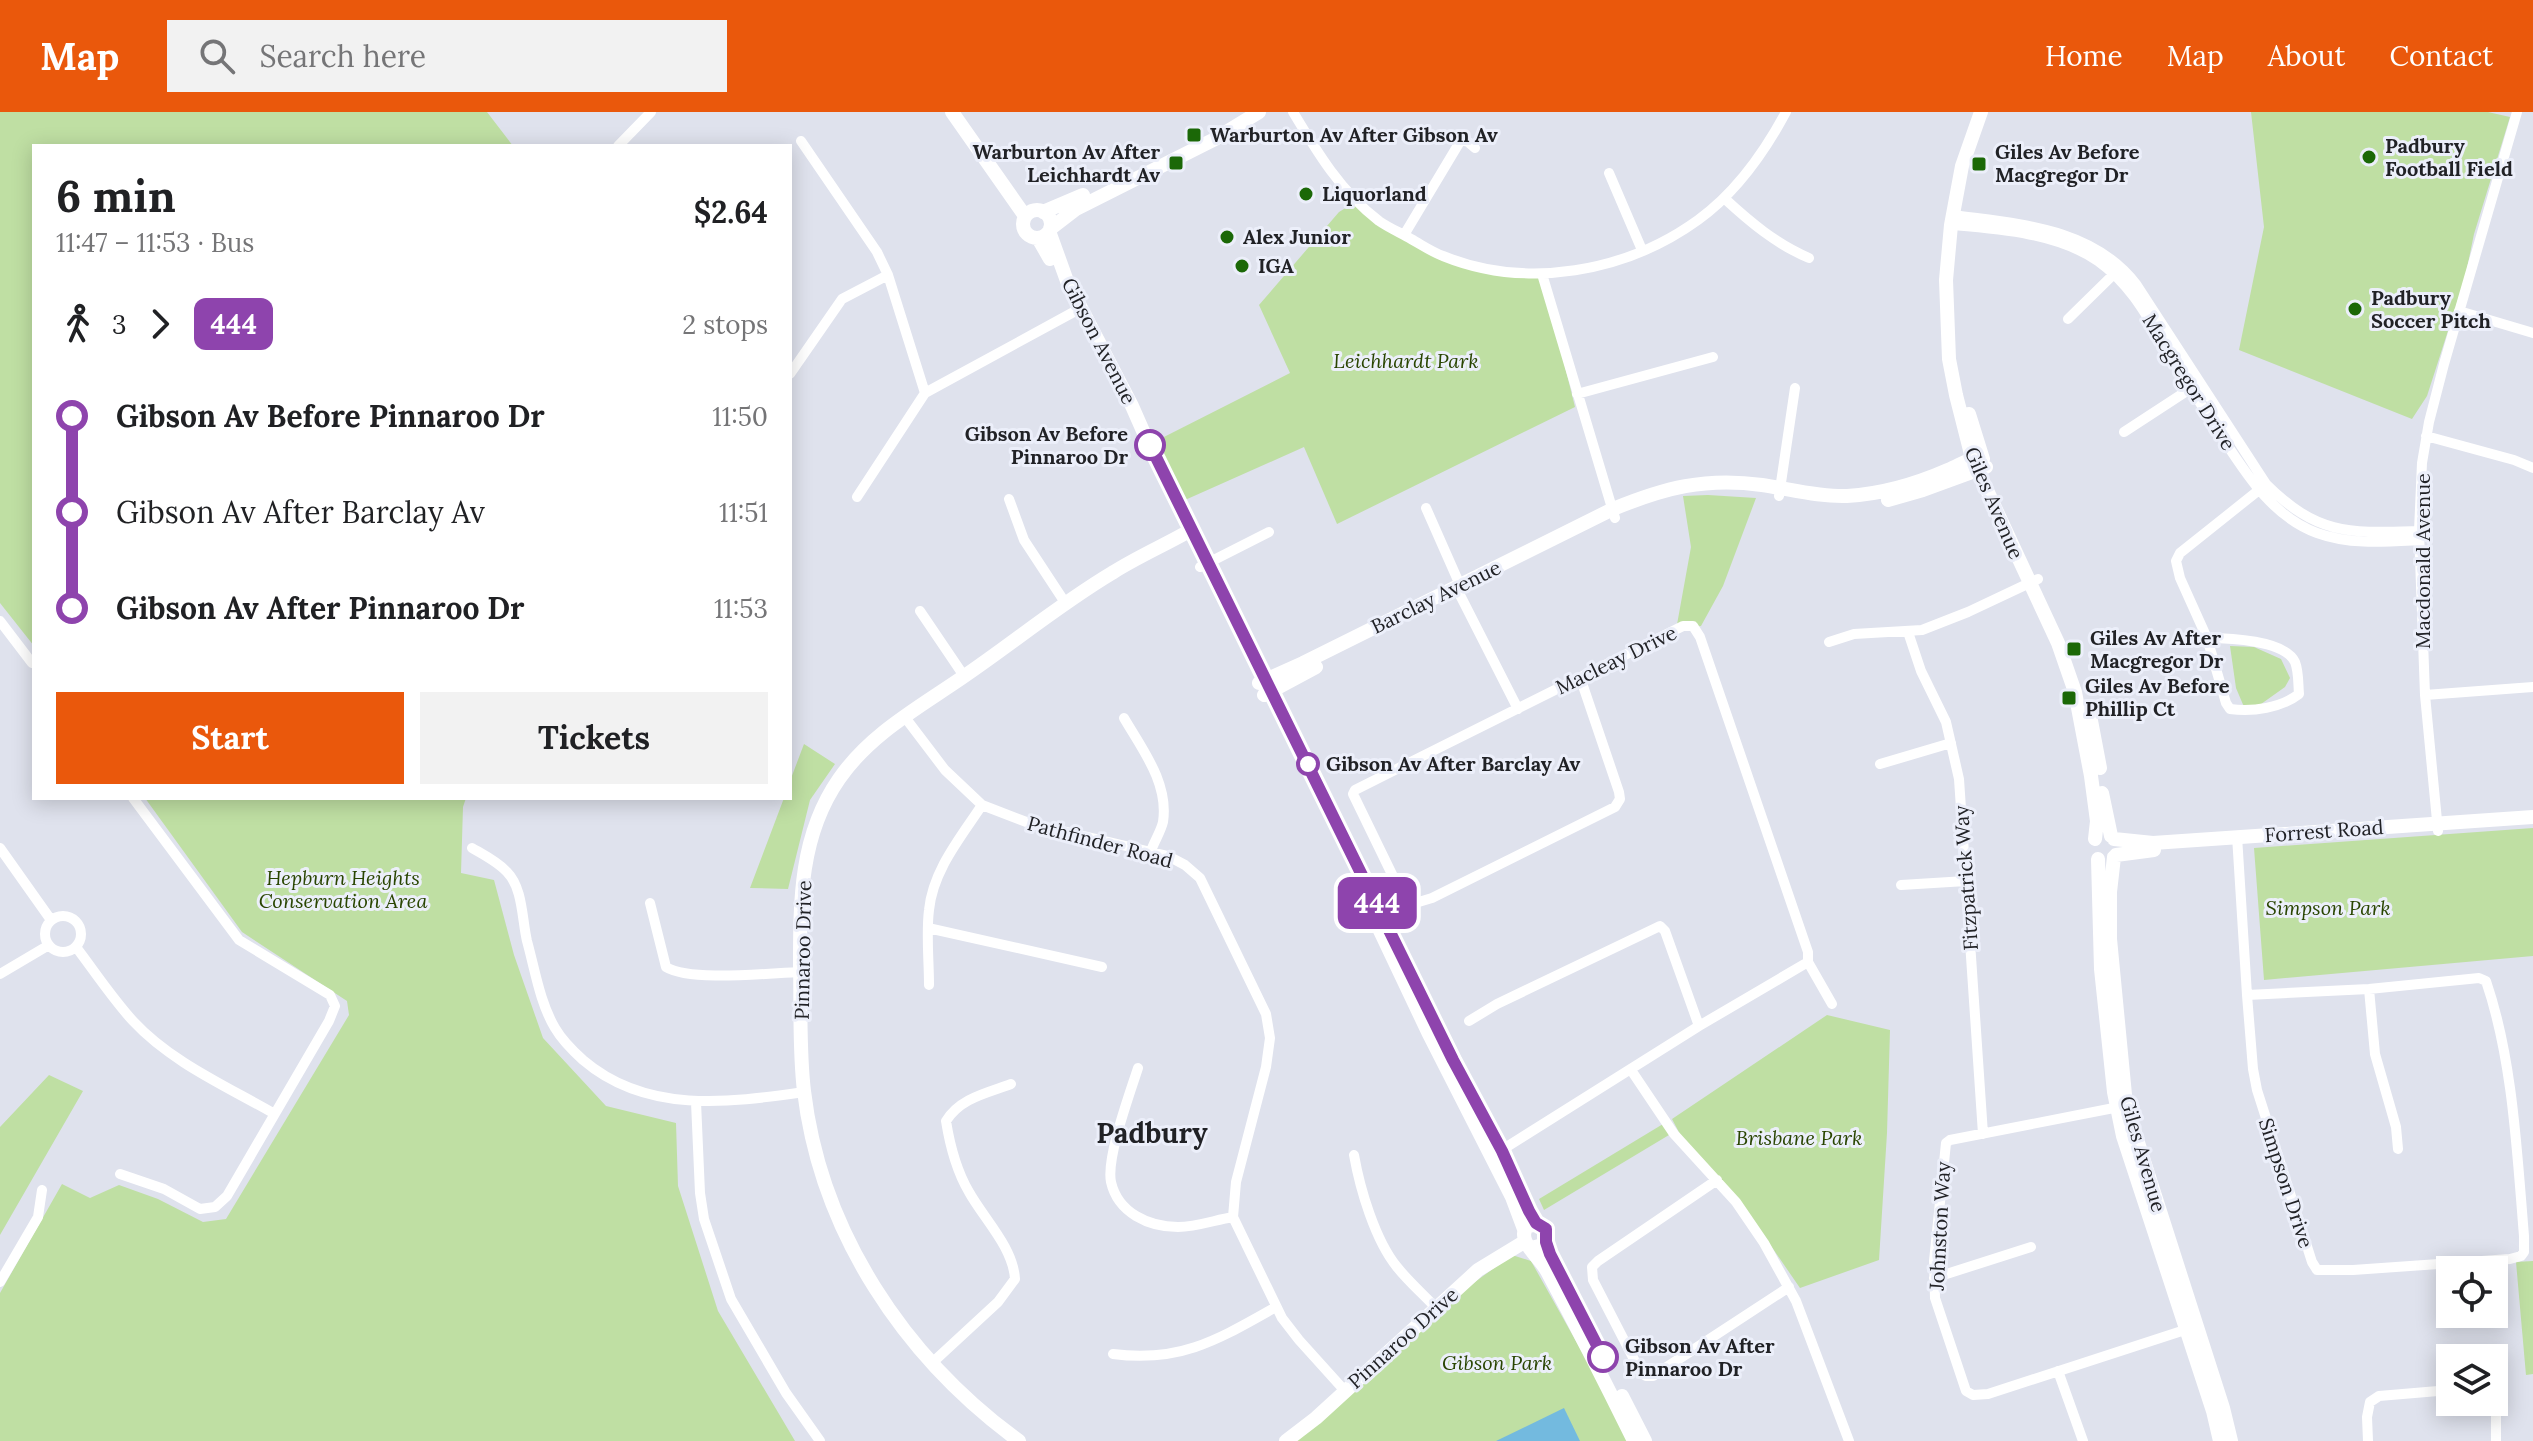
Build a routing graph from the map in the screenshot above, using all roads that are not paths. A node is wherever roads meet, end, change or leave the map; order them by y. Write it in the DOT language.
graph roads {
  1 [pos="651,112"];
  2 [pos="952,112"];
  3 [pos="963,112"];
  4 [pos="1242,112"];
  5 [pos="1259,112"];
  6 [pos="1293,112"];
  7 [pos="1786,112"];
  8 [pos="1981,112"];
  9 [pos="1990,112"];
  10 [pos="2517,112"];
  11 [pos="801,141"];
  12 [pos="623,144"];
  13 [pos="1475,148"];
  14 [pos="1609,173"];
  15 [pos="1724,198"];
  16 [pos="1035,213"];
  17 [pos="1956,220"];
  18 [pos="1046,233"];
  19 [pos="1404,235"];
  20 [pos="1642,250"];
  21 [pos="1809,258"];
  22 [pos="2118,271"];
  23 [pos="1542,274"];
  24 [pos="888,275"];
  25 [pos="1078,310"];
  26 [pos="2459,311"];
  27 [pos="2068,319"];
  28 [pos="2533,333"];
  29 [pos="1713,357"];
  30 [pos="792,371"];
  31 [pos="2195,385"];
  32 [pos="1795,388"];
  33 [pos="925,393"];
  34 [pos="1577,394"];
  35 [pos="2124,432"];
  36 [pos="2426,436"];
  37 [pos="1979,462"];
  38 [pos="2533,468"];
  39 [pos="2263,487"];
  40 [pos="1780,492"];
  41 [pos="857,497"];
  42 [pos="1009,499"];
  43 [pos="1426,508"];
  44 [pos="1614,513"];
  45 [pos="1188,532"];
  46 [pos="1269,532"];
  47 [pos="2419,536"];
  48 [pos="1204,565"];
  49 [pos="2033,581"];
  50 [pos="1460,590"];
  51 [pos="1066,604"];
  52 [pos="920,611"];
  53 [pos="0,621"];
  54 [pos="1908,632"];
  55 [pos="2207,638"];
  56 [pos="1829,642"];
  57 [pos="32,663"];
  58 [pos="964,676"];
  59 [pos="1580,677"];
  60 [pos="1265,687"];
  61 [pos="2533,687"];
  62 [pos="2425,695"];
  63 [pos="1518,709"];
  64 [pos="904,716"];
  65 [pos="1124,718"];
  66 [pos="1951,743"];
  67 [pos="1880,764"];
  68 [pos="134,800"];
  69 [pos="982,805"];
  70 [pos="2533,817"];
  71 [pos="2533,824"];
  72 [pos="2438,827"];
  73 [pos="2112,838"];
  74 [pos="2095,839"];
  75 [pos="2237,840"];
  76 [pos="0,848"];
  77 [pos="472,848"];
  78 [pos="1151,851"];
  79 [pos="2115,856"];
  80 [pos="2098,859"];
  81 [pos="1966,881"];
  82 [pos="1901,885"];
  83 [pos="650,903"];
  84 [pos="51,920"];
  85 [pos="928,928"];
  86 [pos="49,945"];
  87 [pos="76,947"];
  88 [pos="1808,962"];
  89 [pos="1102,967"];
  90 [pos="800,972"];
  91 [pos="0,974"];
  92 [pos="929,985"];
  93 [pos="2369,989"];
  94 [pos="2247,995"];
  95 [pos="1832,1004"];
  96 [pos="1469,1021"];
  97 [pos="1699,1026"];
  98 [pos="1138,1068"];
  99 [pos="1631,1070"];
  100 [pos="1011,1084"];
  101 [pos="804,1092"];
  102 [pos="696,1102"];
  103 [pos="2121,1106"];
  104 [pos="273,1113"];
  105 [pos="1983,1134"];
  106 [pos="2398,1149"];
  107 [pos="1496,1153"];
  108 [pos="1354,1155"];
  109 [pos="120,1174"];
  110 [pos="1717,1180"];
  111 [pos="42,1190"];
  112 [pos="1233,1217"];
  113 [pos="1529,1235"];
  114 [pos="1546,1242"];
  115 [pos="2031,1247"];
  116 [pos="1934,1278"];
  117 [pos="0,1282"];
  118 [pos="1789,1287"];
  119 [pos="1276,1307"];
  120 [pos="1437,1309"];
  121 [pos="2192,1328"];
  122 [pos="1113,1354"];
  123 [pos="932,1363"];
  124 [pos="2058,1371"];
  125 [pos="1345,1391"];
  126 [pos="2436,1391"];
  127 [pos="2496,1416"];
  128 [pos="820,1441"];
  129 [pos="1019,1441"];
  130 [pos="1286,1441"];
  131 [pos="1634,1441"];
  132 [pos="1645,1441"];
  133 [pos="1849,1441"];
  134 [pos="2083,1441"];
  135 [pos="2220,1441"];
  136 [pos="2231,1441"];
  137 [pos="2368,1441"];
  138 [pos="2496,1441"];
  1 -- 12 [label="street"];
  2 -- 16 [label="street"];
  3 -- 16 [label="street"];
  4 -- 16 [label="street"];
  5 -- 18 [label="street"];
  6 -- 19 [label="street"];
  7 -- 15 [label="street"];
  8 -- 17 [label="street, Giles Avenue"];
  9 -- 17 [label="street, Giles Avenue"];
  10 -- 26 [label="street, Macdonald Avenue"];
  11 -- 24 [label="street"];
  13 -- 19 [label="street"];
  14 -- 20 [label="street"];
  15 -- 20 [label="street"];
  15 -- 21 [label="street"];
  16 -- 18 [label="street"];
  16 -- 18 [label="street"];
  17 -- 22 [label="street, Macgregor Drive"];
  17 -- 37 [label="street, Giles Avenue"];
  18 -- 25 [label="street, Gibson Avenue"];
  19 -- 23 [label="street"];
  20 -- 23 [label="street"];
  22 -- 27 [label="street"];
  22 -- 31 [label="street, Macgregor Drive"];
  23 -- 34 [label="street"];
  24 -- 30 [label="street"];
  24 -- 33 [label="street"];
  25 -- 33 [label="street"];
  25 -- 45 [label="street, Gibson Avenue"];
  26 -- 28 [label="street"];
  26 -- 36 [label="street, Macdonald Avenue"];
  29 -- 34 [label="street"];
  31 -- 35 [label="street"];
  31 -- 39 [label="street, Macgregor Drive"];
  32 -- 40 [label="street"];
  33 -- 41 [label="street"];
  34 -- 44 [label="street"];
  36 -- 38 [label="street"];
  36 -- 47 [label="street, Macdonald Avenue"];
  37 -- 40 [label="street, Barclay Avenue"];
  37 -- 49 [label="street, Giles Avenue"];
  39 -- 47 [label="street, Macgregor Drive"];
  39 -- 55 [label="street"];
  40 -- 44 [label="street, Barclay Avenue"];
  42 -- 51 [label="street"];
  43 -- 50 [label="street"];
  44 -- 50 [label="street, Barclay Avenue"];
  45 -- 48 [label="street, Gibson Avenue"];
  45 -- 51 [label="street, Pinnaroo Drive"];
  46 -- 48 [label="street"];
  47 -- 62 [label="street, Macdonald Avenue"];
  48 -- 60 [label="street, Gibson Avenue"];
  49 -- 54 [label="street"];
  49 -- 73 [label="street, Giles Avenue"];
  49 -- 74 [label="street, Giles Avenue"];
  50 -- 60 [label="street, Barclay Avenue"];
  50 -- 63 [label="street"];
  51 -- 58 [label="street, Pinnaroo Drive"];
  52 -- 58 [label="street"];
  53 -- 57 [label="street"];
  54 -- 56 [label="street"];
  54 -- 66 [label="street, Fitzpatrick Way"];
  55 -- 55 [label="street"];
  58 -- 64 [label="street, Pinnaroo Drive"];
  59 -- 63 [label="street, Macleay Drive"];
  59 -- 63 [label="street, Macleay Drive"];
  59 -- 88 [label="street, Macleay Drive"];
  60 -- 107 [label="street, Gibson Avenue"];
  61 -- 62 [label="street"];
  62 -- 72 [label="street, Macdonald Avenue"];
  64 -- 69 [label="street, Pathfinder Road"];
  64 -- 90 [label="street, Pinnaroo Drive"];
  65 -- 78 [label="street"];
  66 -- 67 [label="street"];
  66 -- 81 [label="street, Fitzpatrick Way"];
  68 -- 104 [label="street"];
  69 -- 78 [label="street, Pathfinder Road"];
  69 -- 85 [label="street"];
  70 -- 72 [label="street, Forrest Road"];
  71 -- 72 [label="street, Forrest Road"];
  72 -- 75 [label="street, Forrest Road"];
  73 -- 74 [label="street"];
  73 -- 75 [label="street, Forrest Road"];
  73 -- 79 [label="street"];
  74 -- 80 [label="street"];
  75 -- 79 [label="street, Forrest Road"];
  75 -- 94 [label="street, Simpson Drive"];
  76 -- 84 [label="street"];
  77 -- 102 [label="street"];
  78 -- 112 [label="street, Pathfinder Road"];
  79 -- 80 [label="street"];
  79 -- 103 [label="street, Giles Avenue"];
  80 -- 103 [label="street, Giles Avenue"];
  81 -- 82 [label="street"];
  81 -- 105 [label="street, Fitzpatrick Way"];
  83 -- 90 [label="street"];
  84 -- 86 [label="street"];
  84 -- 87 [label="street"];
  85 -- 89 [label="street"];
  85 -- 92 [label="street"];
  86 -- 87 [label="street"];
  86 -- 91 [label="street"];
  87 -- 104 [label="street"];
  88 -- 95 [label="street, Macleay Drive"];
  88 -- 97 [label="street"];
  90 -- 101 [label="street, Pinnaroo Drive"];
  93 -- 94 [label="street, Simpson Drive"];
  93 -- 94 [label="street, Simpson Drive"];
  93 -- 106 [label="street"];
  96 -- 97 [label="street"];
  97 -- 99 [label="street"];
  98 -- 112 [label="street"];
  99 -- 107 [label="street"];
  99 -- 110 [label="street"];
  100 -- 123 [label="street"];
  101 -- 102 [label="street"];
  101 -- 123 [label="street, Pinnaroo Drive"];
  102 -- 128 [label="street"];
  103 -- 105 [label="street, Johnston Way"];
  103 -- 121 [label="street, Giles Avenue"];
  104 -- 109 [label="street"];
  105 -- 116 [label="street, Johnston Way"];
  107 -- 113 [label="street, Gibson Avenue"];
  108 -- 120 [label="street"];
  110 -- 118 [label="street"];
  110 -- 118 [label="street"];
  111 -- 117 [label="street"];
  112 -- 119 [label="street"];
  113 -- 114 [label="street, Pinnaroo Drive"];
  113 -- 114 [label="street"];
  113 -- 120 [label="street, Pinnaroo Drive"];
  113 -- 131 [label="street, Gibson Avenue"];
  114 -- 132 [label="street"];
  115 -- 116 [label="street"];
  116 -- 124 [label="street, Johnston Way"];
  118 -- 133 [label="street"];
  119 -- 122 [label="street"];
  119 -- 125 [label="street"];
  120 -- 125 [label="street, Pinnaroo Drive"];
  121 -- 124 [label="street, Johnston Way"];
  121 -- 135 [label="street, Giles Avenue"];
  121 -- 136 [label="street, Giles Avenue"];
  123 -- 129 [label="street, Pinnaroo Drive"];
  124 -- 134 [label="street"];
  125 -- 130 [label="street, Pinnaroo Drive"];
  126 -- 137 [label="street"];
  127 -- 138 [label="street"];
}
